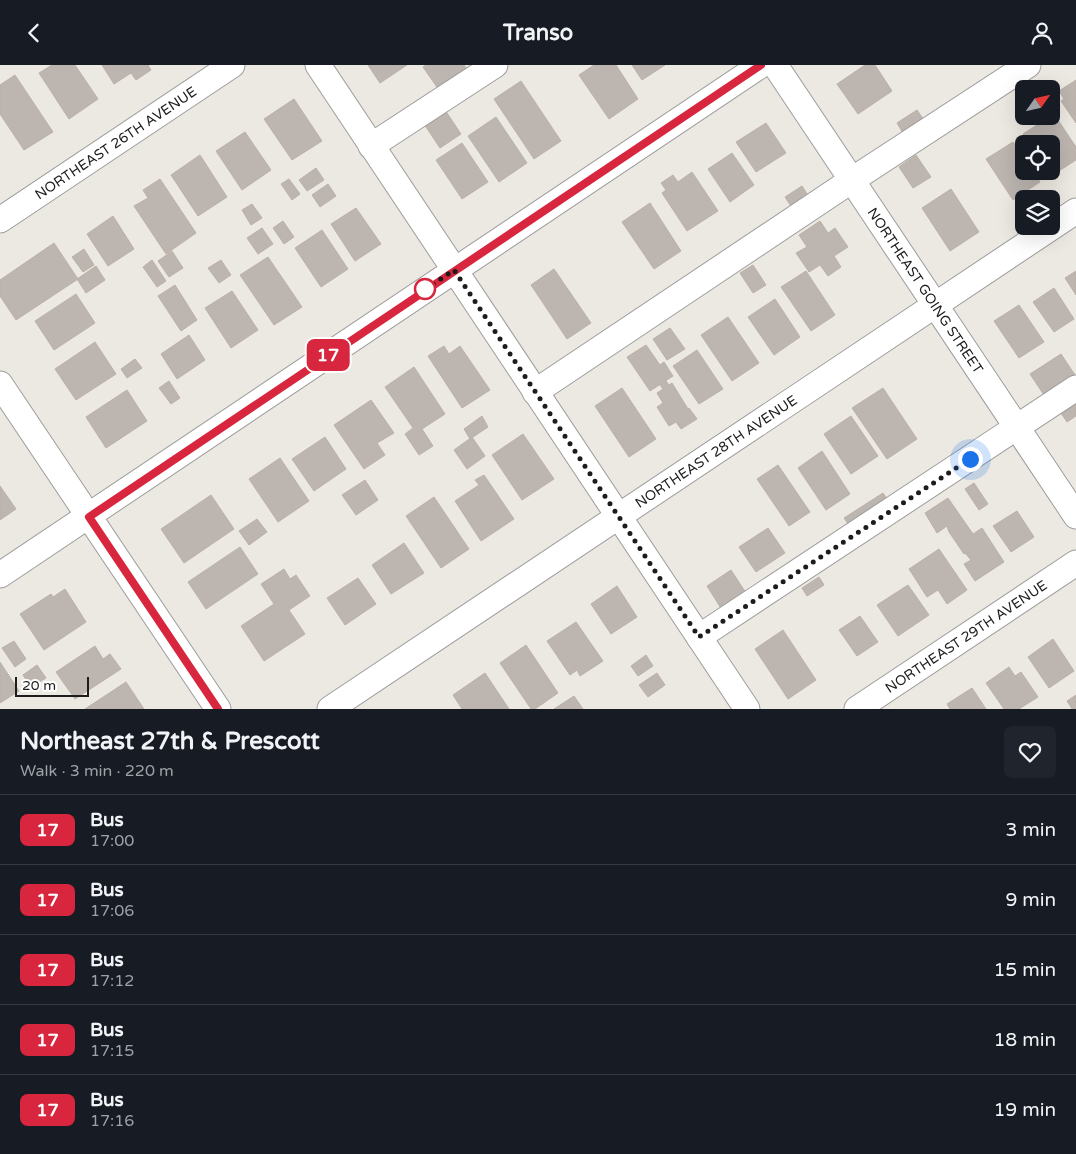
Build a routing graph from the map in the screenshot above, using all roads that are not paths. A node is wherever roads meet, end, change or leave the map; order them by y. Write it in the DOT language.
graph roads {
  1 [pos="232,65"];
  2 [pos="318,65"];
  3 [pos="495,65"];
  4 [pos="761,65"];
  5 [pos="775,65"];
  6 [pos="1028,65"];
  7 [pos="371,146"];
  8 [pos="852,180"];
  9 [pos="1076,211"];
  10 [pos="0,220"];
  11 [pos="454,270"];
  12 [pos="935,305"];
  13 [pos="0,384"];
  14 [pos="1076,389"];
  15 [pos="535,392"];
  16 [pos="1017,428"];
  17 [pos="618,515"];
  18 [pos="1076,516"];
  19 [pos="89,517"];
  20 [pos="1076,563"];
  21 [pos="0,575"];
  22 [pos="699,637"];
  23 [pos="218,709"];
  24 [pos="330,709"];
  25 [pos="747,709"];
  26 [pos="857,709"];
  1 -- 10 [label="street, NORTHEAST 26TH AVENUE"];
  2 -- 7 [label="street"];
  3 -- 7 [label="street"];
  4 -- 11 [label="street"];
  5 -- 8 [label="street, NORTHEAST GOING STREET"];
  6 -- 8 [label="street"];
  7 -- 11 [label="street"];
  8 -- 12 [label="street, NORTHEAST GOING STREET"];
  8 -- 15 [label="street"];
  9 -- 12 [label="street, NORTHEAST 28TH AVENUE"];
  11 -- 15 [label="street"];
  11 -- 19 [label="street"];
  12 -- 16 [label="street, NORTHEAST GOING STREET"];
  12 -- 17 [label="street, NORTHEAST 28TH AVENUE"];
  13 -- 19 [label="street"];
  14 -- 16 [label="street"];
  15 -- 17 [label="street"];
  16 -- 18 [label="street, NORTHEAST GOING STREET"];
  16 -- 22 [label="street"];
  17 -- 22 [label="street"];
  17 -- 24 [label="street, NORTHEAST 28TH AVENUE"];
  19 -- 21 [label="street"];
  19 -- 23 [label="street"];
  20 -- 26 [label="street, NORTHEAST 29TH AVENUE"];
  22 -- 25 [label="street"];
}
